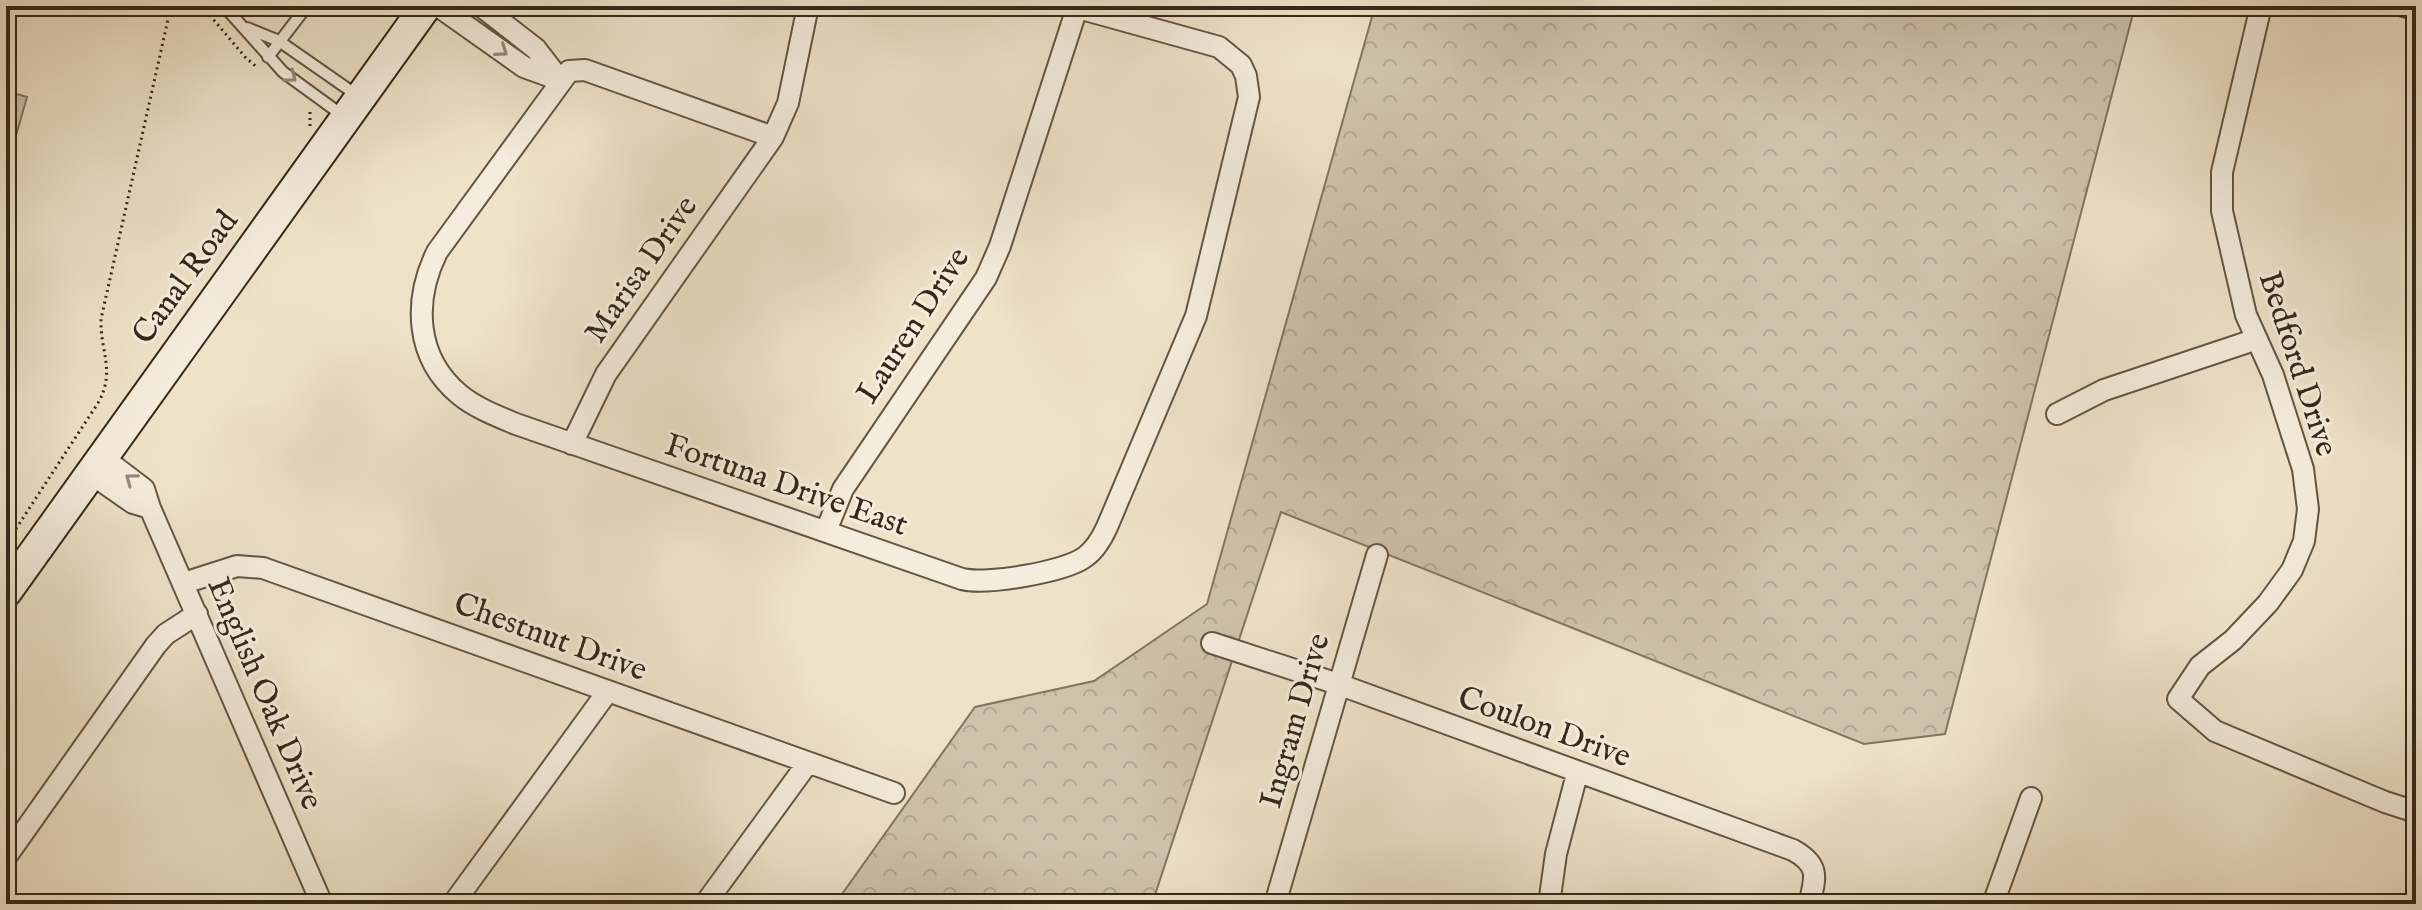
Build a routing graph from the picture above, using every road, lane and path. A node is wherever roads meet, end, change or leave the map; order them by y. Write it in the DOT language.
graph roads {
  1 [pos="171,6"];
  2 [pos="202,6"];
  3 [pos="224,6"];
  4 [pos="307,6"];
  5 [pos="426,6"];
  6 [pos="438,6"];
  7 [pos="481,6"];
  8 [pos="808,6"];
  9 [pos="2261,6"];
  10 [pos="1074,7"];
  11 [pos="245,27"];
  12 [pos="279,41"];
  13 [pos="268,57"];
  14 [pos="267,75"];
  15 [pos="560,80"];
  16 [pos="307,105"];
  17 [pos="353,108"];
  18 [pos="310,128"];
  19 [pos="773,137"];
  20 [pos="2257,339"];
  21 [pos="2057,414"];
  22 [pos="572,444"];
  23 [pos="96,465"];
  24 [pos="826,531"];
  25 [pos="6,544"];
  26 [pos="1377,555"];
  27 [pos="184,583"];
  28 [pos="6,592"];
  29 [pos="197,614"];
  30 [pos="1212,643"];
  31 [pos="1338,684"];
  32 [pos="608,691"];
  33 [pos="807,764"];
  34 [pos="1577,774"];
  35 [pos="894,793"];
  36 [pos="2031,798"];
  37 [pos="2416,812"];
  38 [pos="6,857"];
  39 [pos="322,904"];
  40 [pos="453,904"];
  41 [pos="705,904"];
  42 [pos="1275,904"];
  43 [pos="1549,904"];
  44 [pos="1809,904"];
  45 [pos="1993,904"];
  1 -- 25 [label="path"];
  2 -- 14 [label="path"];
  3 -- 11 [label="lane"];
  4 -- 12 [label="lane"];
  5 -- 17 [label="street, Canal Road"];
  6 -- 15 [label="street, one-way"];
  7 -- 15 [label="street"];
  8 -- 19 [label="street, Marisa Drive"];
  9 -- 20 [label="street, Bedford Drive"];
  10 -- 24 [label="street, Lauren Drive"];
  10 -- 24 [label="street, Fortuna Drive East"];
  11 -- 12 [label="lane"];
  11 -- 13 [label="lane"];
  12 -- 13 [label="lane"];
  12 -- 17 [label="lane"];
  13 -- 17 [label="lane, one-way"];
  15 -- 19 [label="street"];
  15 -- 22 [label="street, Fortuna Drive East"];
  16 -- 18 [label="path"];
  17 -- 23 [label="street, Canal Road"];
  19 -- 22 [label="street, Marisa Drive"];
  20 -- 21 [label="street"];
  20 -- 37 [label="street, Bedford Drive"];
  22 -- 24 [label="street, Fortuna Drive East"];
  23 -- 27 [label="street, English Oak Drive"];
  23 -- 28 [label="street, Canal Road"];
  26 -- 31 [label="street, Ingram Drive"];
  27 -- 29 [label="street, English Oak Drive"];
  27 -- 32 [label="street, Chestnut Drive"];
  29 -- 38 [label="street"];
  29 -- 39 [label="street, English Oak Drive"];
  30 -- 31 [label="street, Coulon Drive"];
  31 -- 34 [label="street, Coulon Drive"];
  31 -- 42 [label="street, Ingram Drive"];
  32 -- 33 [label="street, Chestnut Drive"];
  32 -- 40 [label="street"];
  33 -- 35 [label="street, Chestnut Drive"];
  33 -- 41 [label="street"];
  34 -- 43 [label="street"];
  34 -- 44 [label="street, Coulon Drive"];
  36 -- 45 [label="street"];
}
